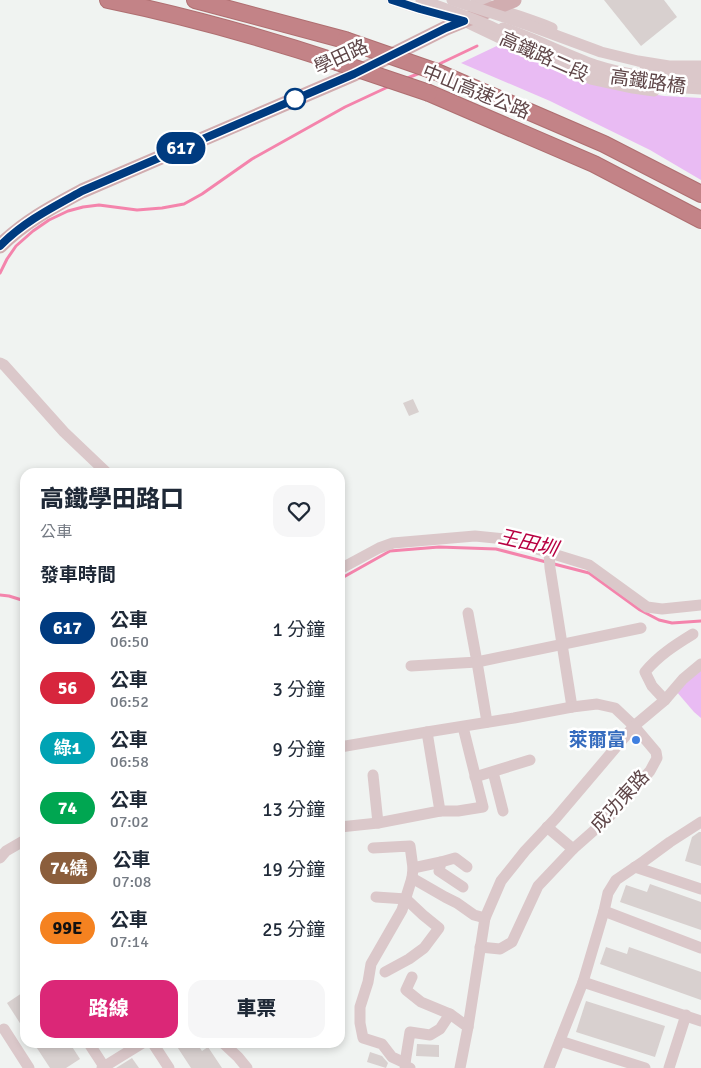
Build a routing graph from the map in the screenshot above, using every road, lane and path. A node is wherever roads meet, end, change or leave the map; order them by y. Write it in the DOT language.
graph roads {
  1 [pos="108,0"];
  2 [pos="195,0"];
  3 [pos="392,0"];
  4 [pos="421,0"];
  5 [pos="452,0"];
  6 [pos="476,0"];
  7 [pos="514,0"];
  8 [pos="495,8"];
  9 [pos="464,21"];
  10 [pos="701,62"];
  11 [pos="701,66"];
  12 [pos="637,72"];
  13 [pos="701,72"];
  14 [pos="701,81"];
  15 [pos="701,89"];
  16 [pos="701,94"];
  17 [pos="701,194"];
  18 [pos="701,220"];
  19 [pos="0,246"];
  20 [pos="0,362"];
  21 [pos="102,468"];
  22 [pos="550,553"];
  23 [pos="345,566"];
  24 [pos="701,605"];
  25 [pos="468,614"];
  26 [pos="641,628"];
  27 [pos="693,634"];
  28 [pos="563,644"];
  29 [pos="477,662"];
  30 [pos="701,664"];
  31 [pos="411,666"];
  32 [pos="665,700"];
  33 [pos="572,707"];
  34 [pos="487,722"];
  35 [pos="634,726"];
  36 [pos="463,727"];
  37 [pos="428,732"];
  38 [pos="345,746"];
  39 [pos="530,760"];
  40 [pos="493,772"];
  41 [pos="373,775"];
  42 [pos="475,777"];
  43 [pos="440,811"];
  44 [pos="503,811"];
  45 [pos="701,822"];
  46 [pos="378,823"];
  47 [pos="345,826"];
  48 [pos="548,827"];
  49 [pos="20,843"];
  50 [pos="372,848"];
  51 [pos="573,849"];
  52 [pos="0,858"];
  53 [pos="441,862"];
  54 [pos="467,867"];
  55 [pos="635,867"];
  56 [pos="412,873"];
  57 [pos="462,887"];
  58 [pos="701,889"];
  59 [pos="376,897"];
  60 [pos="406,899"];
  61 [pos="604,911"];
  62 [pos="486,918"];
  63 [pos="480,947"];
  64 [pos="701,948"];
  65 [pos="385,972"];
  66 [pos="412,976"];
  67 [pos="583,982"];
  68 [pos="450,1014"];
  69 [pos="686,1015"];
  70 [pos="701,1020"];
  71 [pos="468,1026"];
  72 [pos="4,1029"];
  73 [pos="560,1041"];
  74 [pos="92,1048"];
  75 [pos="135,1048"];
  76 [pos="156,1048"];
  77 [pos="228,1048"];
  78 [pos="407,1066"];
  79 [pos="29,1068"];
  80 [pos="104,1068"];
  81 [pos="169,1068"];
  82 [pos="247,1068"];
  83 [pos="389,1068"];
  84 [pos="460,1068"];
  85 [pos="549,1068"];
  86 [pos="645,1068"];
  87 [pos="669,1068"];
  1 -- 18 [label="highway, 中山高速公路, bridge"];
  2 -- 17 [label="highway, 中山高速公路, bridge"];
  3 -- 9 [label="street, 高鐵路二段"];
  4 -- 15 [label="street, 高鐵路橋, bridge"];
  5 -- 11 [label="street, 高鐵路橋, bridge"];
  6 -- 8 [label="street, 高鐵路二段"];
  7 -- 8 [label="main road, 學田路"];
  8 -- 9 [label="main road, 學田路"];
  8 -- 10 [label="street, 高鐵路二段"];
  8 -- 12 [label="street, 高鐵路橋"];
  9 -- 12 [label="street, 高鐵路橋"];
  9 -- 16 [label="street, 高鐵路二段"];
  9 -- 19 [label="main road, 學田路"];
  12 -- 13 [label="street, 高鐵路橋"];
  12 -- 14 [label="street, 高鐵路橋"];
  20 -- 21 [label="street"];
  22 -- 23 [label="street"];
  22 -- 24 [label="street"];
  22 -- 28 [label="street"];
  25 -- 29 [label="street"];
  26 -- 28 [label="street"];
  27 -- 32 [label="street"];
  28 -- 29 [label="street"];
  28 -- 33 [label="street"];
  29 -- 31 [label="street"];
  29 -- 34 [label="street"];
  30 -- 32 [label="street, 成功東路"];
  32 -- 35 [label="street, 成功東路"];
  33 -- 34 [label="street"];
  33 -- 35 [label="street"];
  34 -- 36 [label="street"];
  35 -- 48 [label="street, 成功東路"];
  35 -- 51 [label="street, 成功東路"];
  36 -- 37 [label="street"];
  36 -- 42 [label="street"];
  37 -- 38 [label="street"];
  37 -- 43 [label="street"];
  39 -- 40 [label="street"];
  40 -- 42 [label="street"];
  40 -- 44 [label="street"];
  41 -- 46 [label="street"];
  42 -- 43 [label="street"];
  43 -- 46 [label="street"];
  45 -- 55 [label="street"];
  46 -- 47 [label="street"];
  48 -- 51 [label="street"];
  48 -- 62 [label="street, 成功東路"];
  49 -- 52 [label="street"];
  50 -- 56 [label="street"];
  51 -- 63 [label="street, 成功東路"];
  53 -- 54 [label="street"];
  53 -- 56 [label="street"];
  53 -- 57 [label="street"];
  55 -- 58 [label="street"];
  55 -- 61 [label="street"];
  56 -- 60 [label="street"];
  56 -- 62 [label="street"];
  59 -- 60 [label="street"];
  60 -- 65 [label="street"];
  60 -- 78 [label="street"];
  61 -- 64 [label="street"];
  61 -- 67 [label="street"];
  62 -- 63 [label="street, 成功東路"];
  63 -- 71 [label="street, 成功東路"];
  66 -- 68 [label="street"];
  67 -- 69 [label="street"];
  67 -- 73 [label="street"];
  68 -- 71 [label="street"];
  68 -- 78 [label="street"];
  69 -- 70 [label="street"];
  69 -- 87 [label="street"];
  71 -- 84 [label="street, 成功東路"];
  72 -- 79 [label="street"];
  73 -- 85 [label="street"];
  73 -- 86 [label="street"];
  74 -- 80 [label="street"];
  75 -- 80 [label="street"];
  76 -- 81 [label="street"];
  77 -- 82 [label="street"];
  78 -- 83 [label="street"];
}
